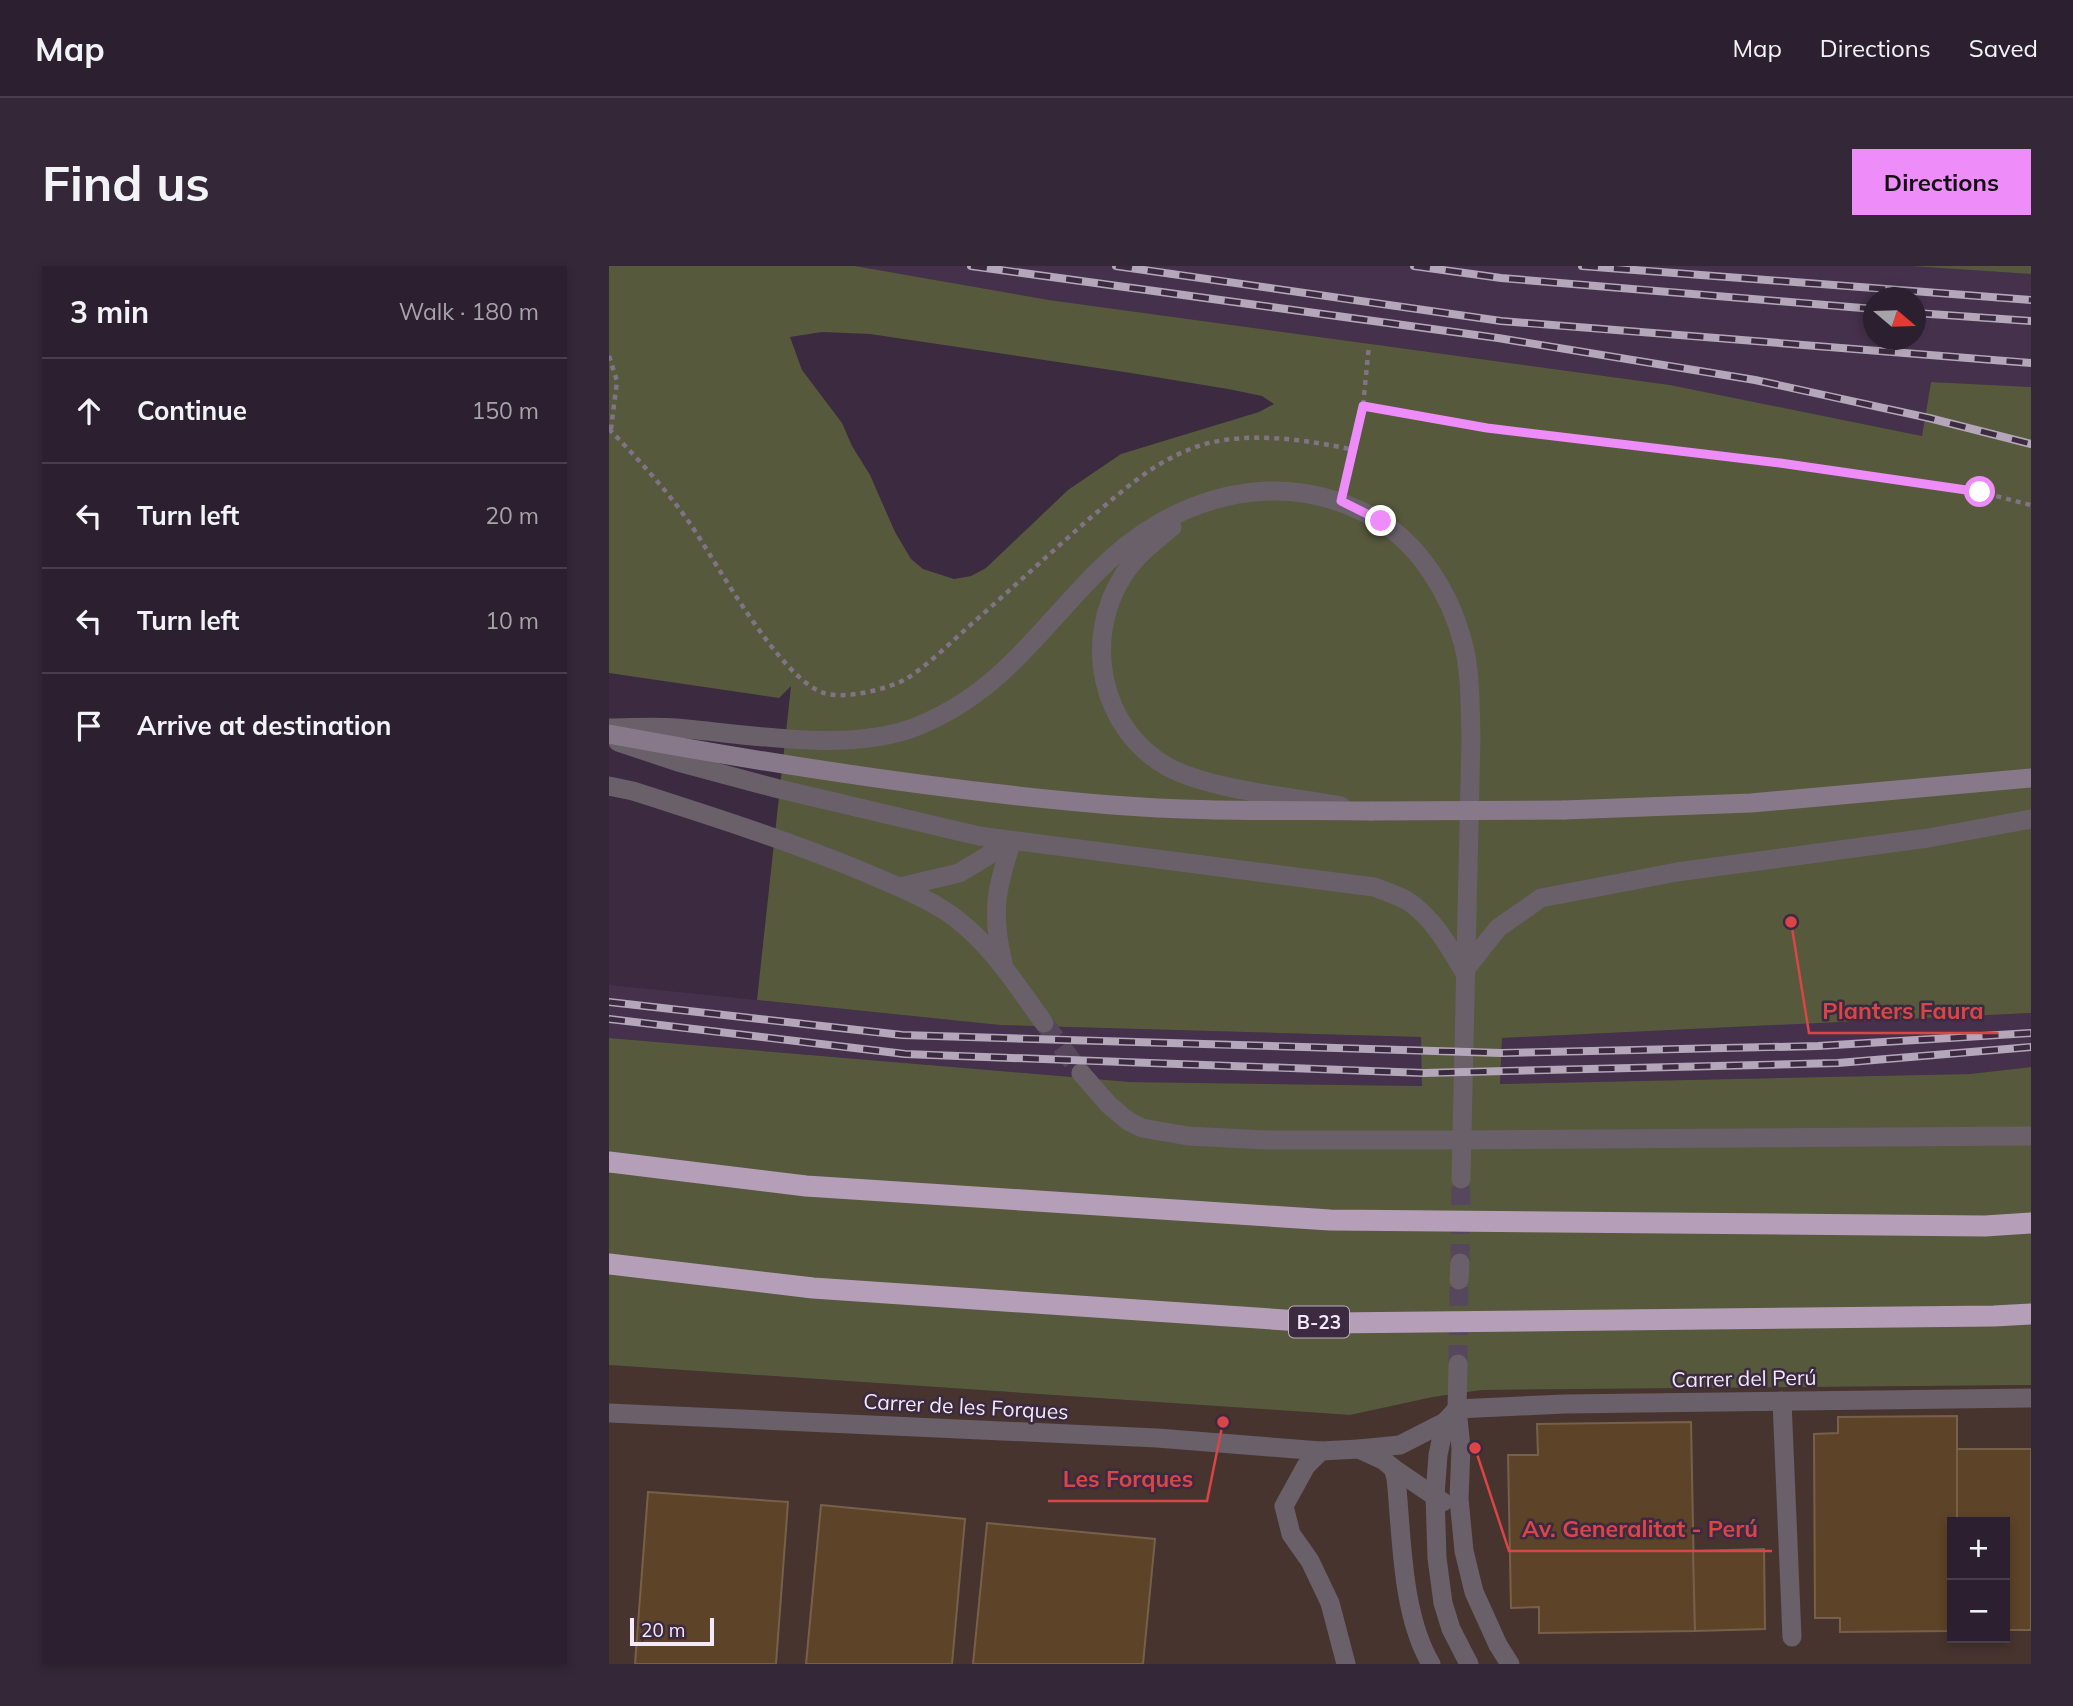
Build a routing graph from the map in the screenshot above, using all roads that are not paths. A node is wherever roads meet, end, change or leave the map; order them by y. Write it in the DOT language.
graph roads {
  1 [pos="1193,508"];
  2 [pos="609,728"];
  3 [pos="609,737"];
  4 [pos="2031,778"];
  5 [pos="609,786"];
  6 [pos="1371,811"];
  7 [pos="2031,819"];
  8 [pos="1012,841"];
  9 [pos="900,887"];
  10 [pos="1003,965"];
  11 [pos="1464,971"];
  12 [pos="1044,1023"];
  13 [pos="1081,1073"];
  14 [pos="2031,1136"];
  15 [pos="1462,1140"];
  16 [pos="609,1162"];
  17 [pos="1461,1179"];
  18 [pos="2031,1223"];
  19 [pos="609,1264"];
  20 [pos="2031,1314"];
  21 [pos="1458,1364"];
  22 [pos="2031,1398"];
  23 [pos="1782,1401"];
  24 [pos="609,1413"];
  25 [pos="1451,1415"];
  26 [pos="1359,1449"];
  27 [pos="1321,1451"];
  28 [pos="1393,1468"];
  29 [pos="1435,1495"];
  30 [pos="1474,1592"];
  31 [pos="1792,1637"];
  32 [pos="1508,1662"];
  33 [pos="1346,1664"];
  34 [pos="1431,1664"];
  35 [pos="1469,1664"];
  1 -- 2 [label="street"];
  1 -- 6 [label="street"];
  1 -- 11 [label="street"];
  3 -- 6 [label="main road"];
  3 -- 8 [label="street"];
  4 -- 6 [label="main road, bridge"];
  5 -- 9 [label="street"];
  7 -- 11 [label="street"];
  8 -- 9 [label="street"];
  8 -- 10 [label="street"];
  8 -- 11 [label="street"];
  9 -- 10 [label="street"];
  10 -- 12 [label="street"];
  11 -- 15 [label="street"];
  13 -- 15 [label="street"];
  14 -- 15 [label="street"];
  15 -- 17 [label="street"];
  16 -- 18 [label="highway"];
  19 -- 20 [label="highway, B-23"];
  21 -- 25 [label="street"];
  22 -- 23 [label="street, Carrer del Perú"];
  23 -- 25 [label="street, Carrer del Perú"];
  23 -- 31 [label="street"];
  24 -- 27 [label="street, Carrer de les Forques"];
  25 -- 26 [label="street, Carrer de les Forques"];
  25 -- 29 [label="street"];
  25 -- 30 [label="street"];
  26 -- 27 [label="street, Carrer de les Forques"];
  26 -- 28 [label="street"];
  27 -- 33 [label="street"];
  28 -- 29 [label="street"];
  28 -- 34 [label="street"];
  29 -- 30 [label="street"];
  29 -- 35 [label="street"];
  30 -- 32 [label="street"];
}
